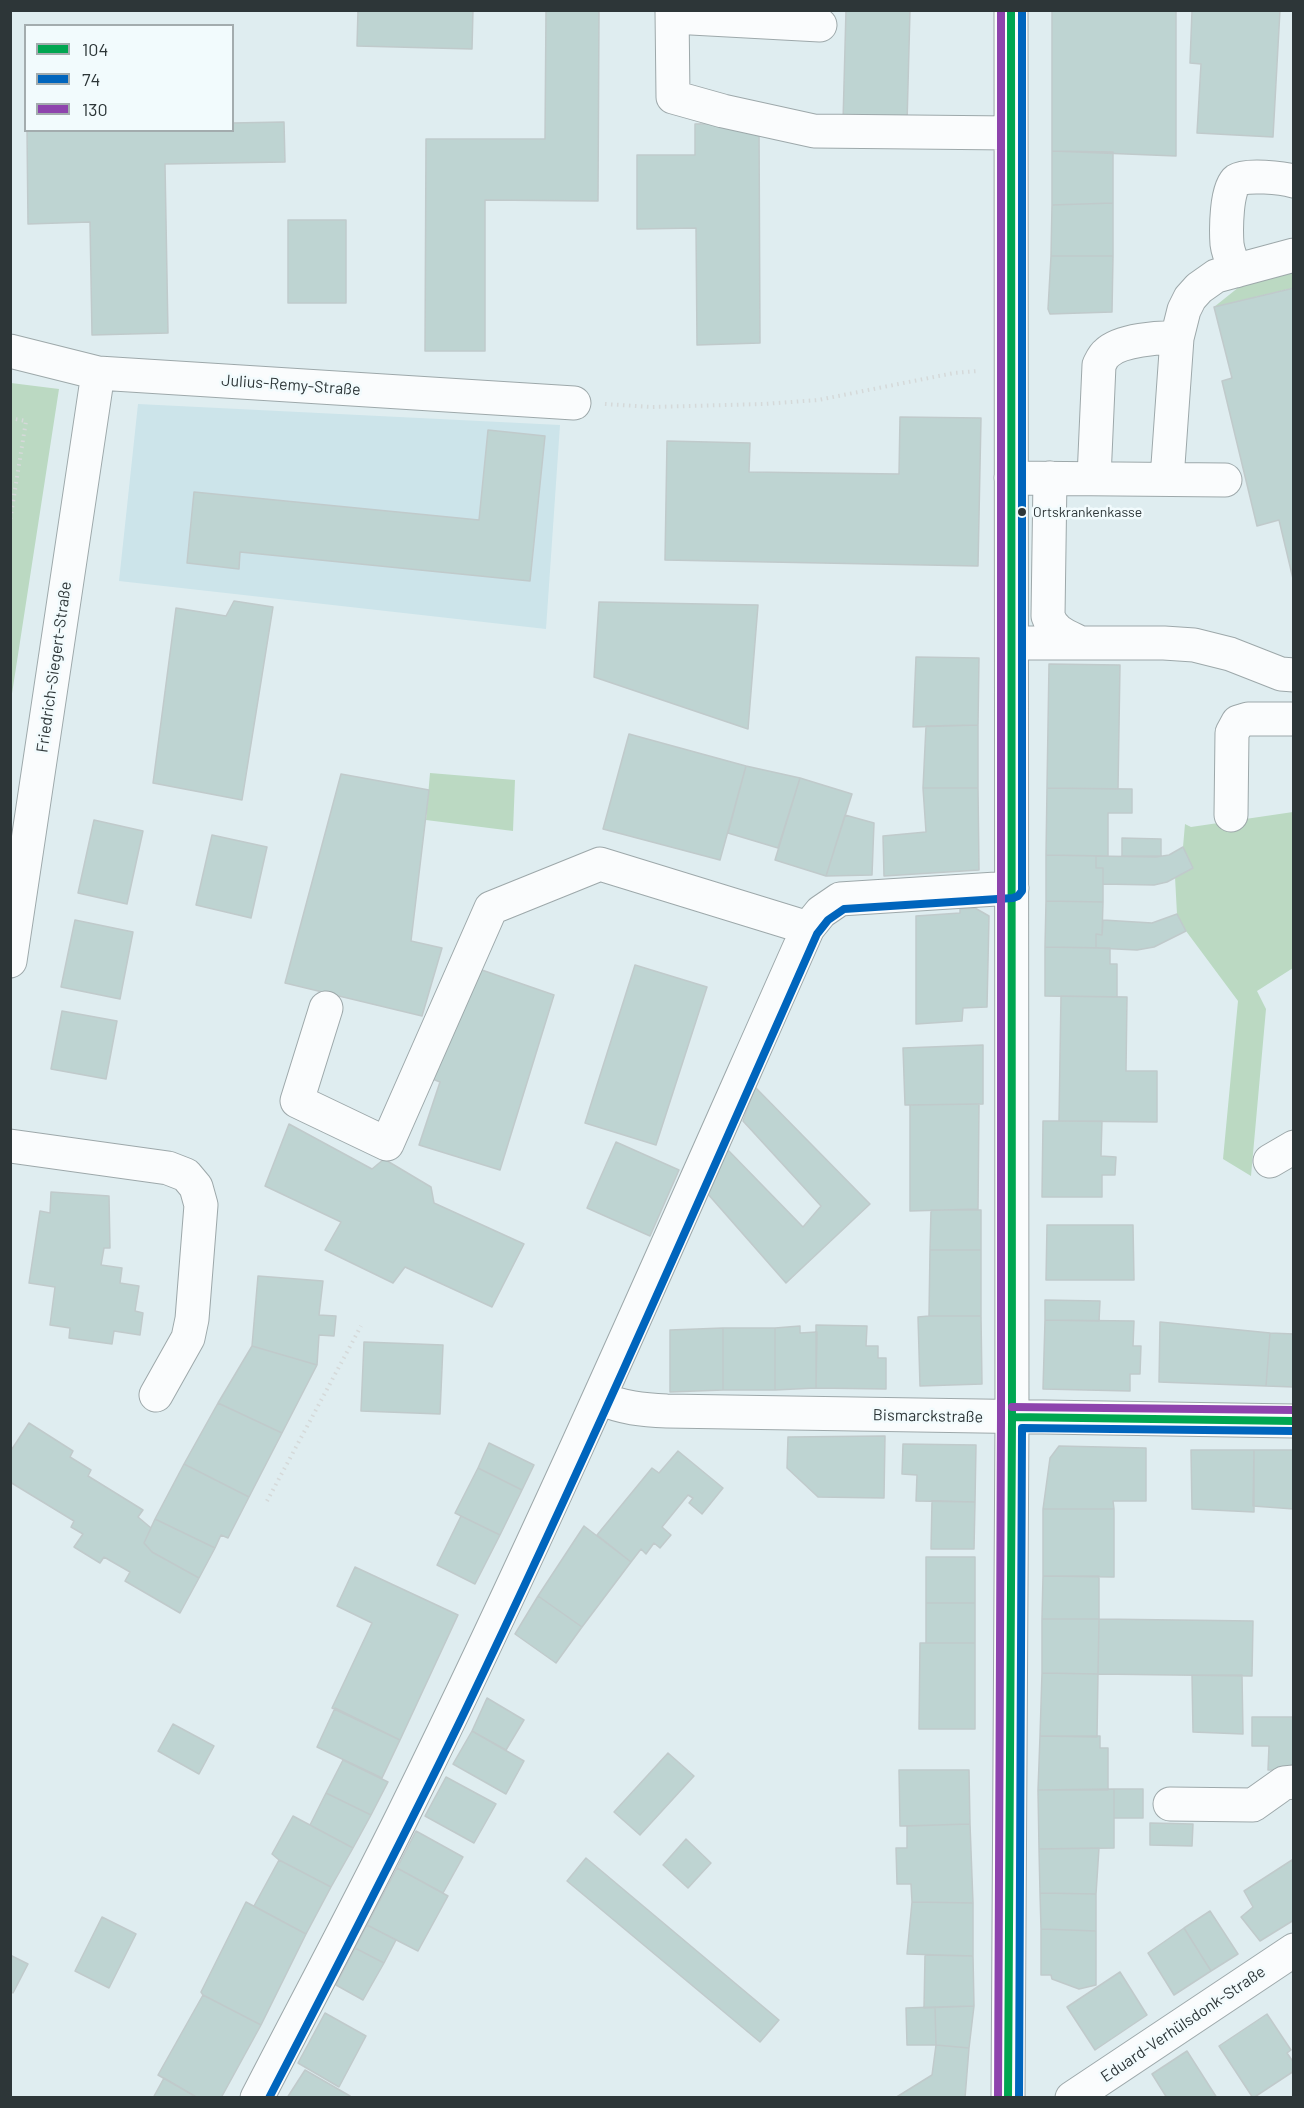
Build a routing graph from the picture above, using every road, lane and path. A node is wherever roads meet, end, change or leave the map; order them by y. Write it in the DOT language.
graph roads {
  1 [pos="1011,10"];
  2 [pos="672,14"];
  3 [pos="820,25"];
  4 [pos="1010,133"];
  5 [pos="1293,181"];
  6 [pos="1293,255"];
  7 [pos="1236,271"];
  8 [pos="1177,338"];
  9 [pos="10,351"];
  10 [pos="1010,372"];
  11 [pos="98,373"];
  12 [pos="574,403"];
  13 [pos="10,418"];
  14 [pos="1094,470"];
  15 [pos="1011,478"];
  16 [pos="1050,478"];
  17 [pos="1167,479"];
  18 [pos="1225,480"];
  19 [pos="10,521"];
  20 [pos="1012,604"];
  21 [pos="1048,604"];
  22 [pos="1012,643"];
  23 [pos="1081,643"];
  24 [pos="1293,675"];
  25 [pos="1293,719"];
  26 [pos="1231,814"];
  27 [pos="1012,888"];
  28 [pos="808,928"];
  29 [pos="10,961"];
  30 [pos="326,1008"];
  31 [pos="10,1146"];
  32 [pos="361,1326"];
  33 [pos="156,1395"];
  34 [pos="600,1398"];
  35 [pos="1012,1417"];
  36 [pos="1293,1421"];
  37 [pos="267,1501"];
  38 [pos="1293,1782"];
  39 [pos="1170,1804"];
  40 [pos="1293,1950"];
  41 [pos="257,2097"];
  42 [pos="1008,2097"];
  43 [pos="1072,2097"];
  1 -- 4 [label="street"];
  2 -- 3 [label="street"];
  2 -- 4 [label="street"];
  4 -- 10 [label="street"];
  5 -- 7 [label="street"];
  6 -- 7 [label="street"];
  7 -- 8 [label="street"];
  8 -- 14 [label="street"];
  8 -- 17 [label="street"];
  9 -- 11 [label="street, Julius-Remy-Straße"];
  10 -- 12 [label="path"];
  10 -- 15 [label="street"];
  11 -- 12 [label="street, Julius-Remy-Straße"];
  11 -- 29 [label="street, Friedrich-Siegert-Straße"];
  13 -- 19 [label="path"];
  14 -- 16 [label="street"];
  14 -- 17 [label="street"];
  15 -- 16 [label="street"];
  15 -- 20 [label="street"];
  16 -- 21 [label="street"];
  17 -- 18 [label="street"];
  20 -- 21 [label="street"];
  20 -- 22 [label="street"];
  21 -- 23 [label="street"];
  22 -- 23 [label="street"];
  22 -- 27 [label="street"];
  23 -- 24 [label="street"];
  25 -- 26 [label="street"];
  27 -- 28 [label="street"];
  27 -- 35 [label="street"];
  28 -- 30 [label="street"];
  28 -- 34 [label="street"];
  31 -- 33 [label="street"];
  32 -- 37 [label="path"];
  34 -- 35 [label="street, Bismarckstraße"];
  34 -- 41 [label="street"];
  35 -- 36 [label="street, Bismarckstraße"];
  35 -- 42 [label="street"];
  38 -- 39 [label="street"];
  40 -- 43 [label="street, Eduard-Verhülsdonk-Straße"];
}
